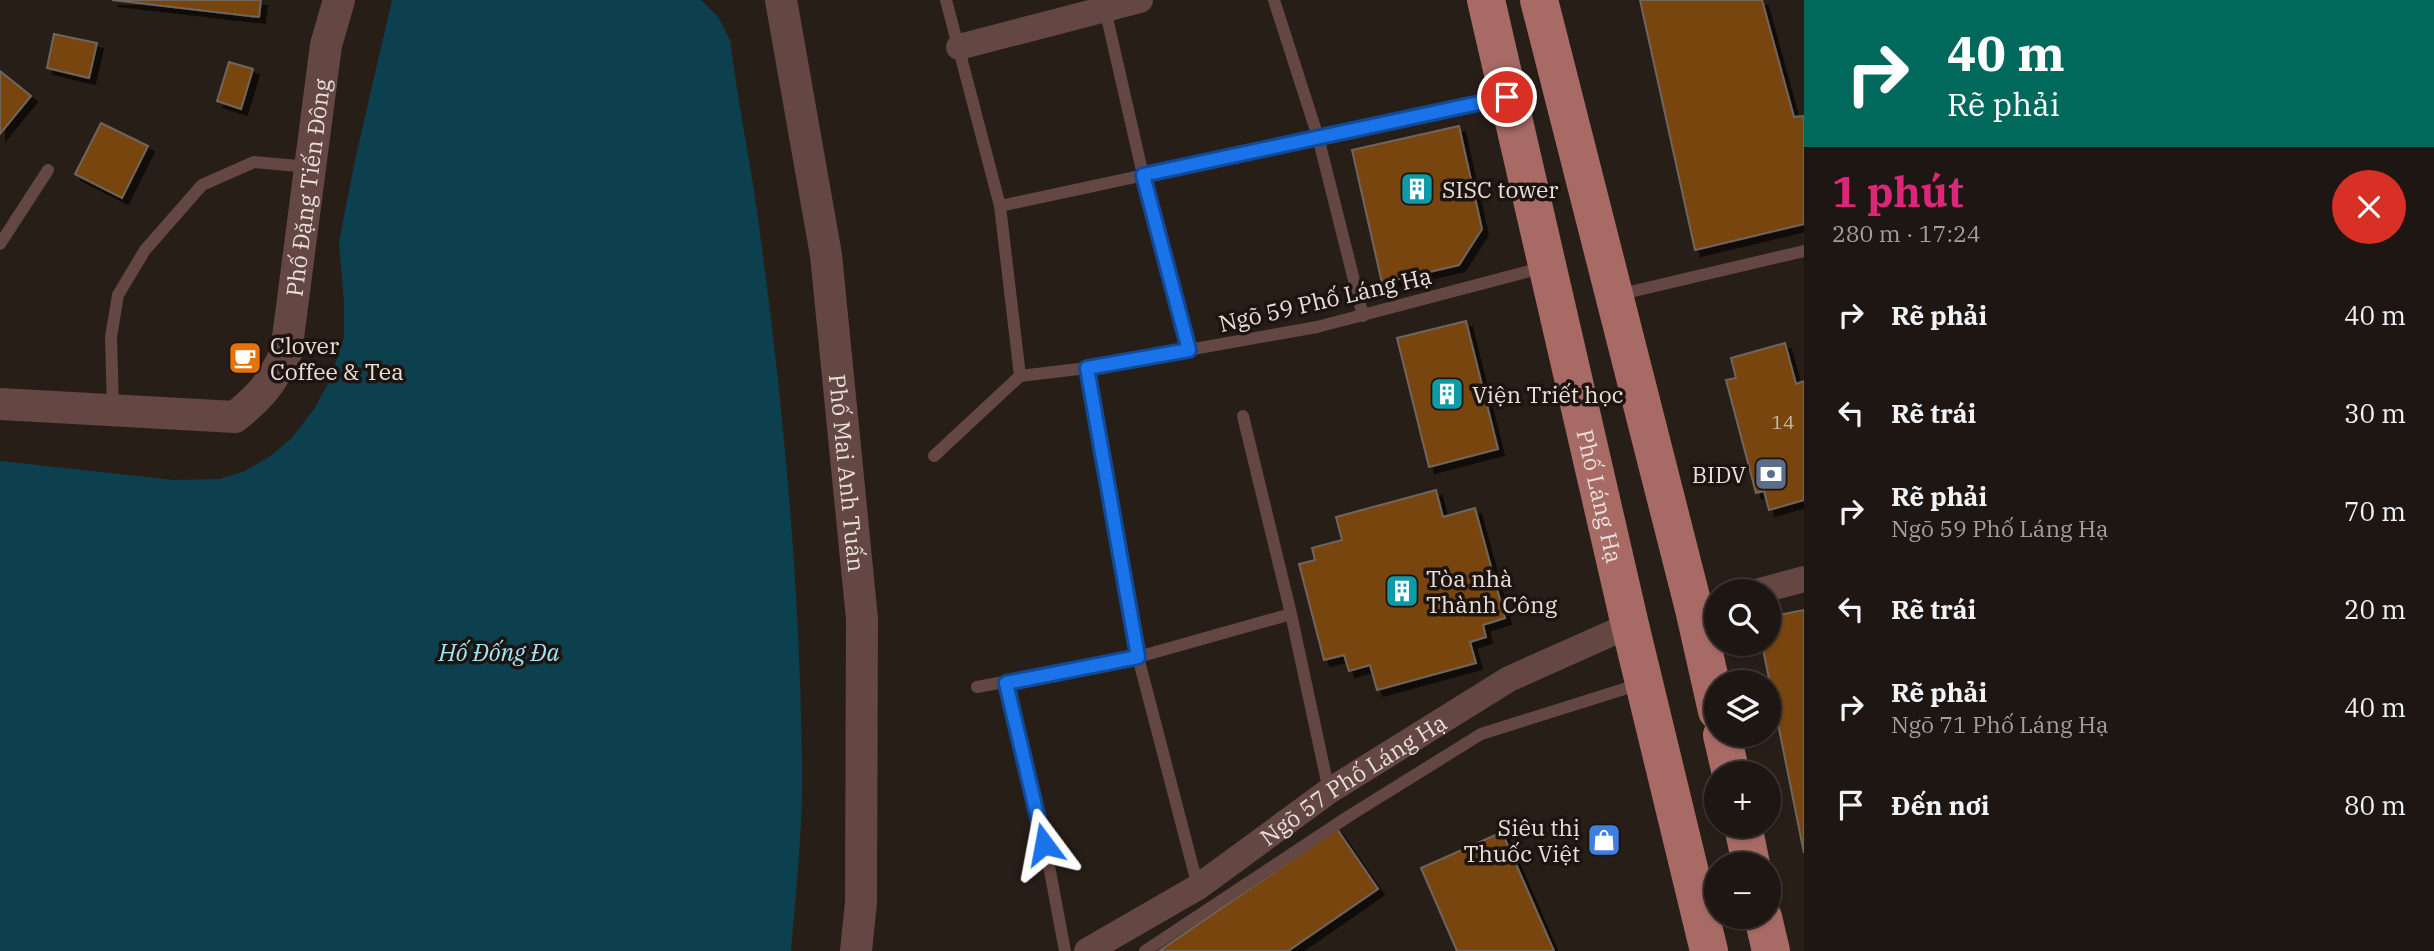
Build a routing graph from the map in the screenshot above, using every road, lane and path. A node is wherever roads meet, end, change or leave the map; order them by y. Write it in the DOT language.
graph roads {
  1 [pos="340,0"];
  2 [pos="781,0"];
  3 [pos="946,0"];
  4 [pos="1140,0"];
  5 [pos="1274,0"];
  6 [pos="1486,0"];
  7 [pos="1539,0"];
  8 [pos="1105,9"];
  9 [pos="959,47"];
  10 [pos="1507,97"];
  11 [pos="1318,137"];
  12 [pos="310,167"];
  13 [pos="48,170"];
  14 [pos="1143,175"];
  15 [pos="1000,206"];
  16 [pos="0,244"];
  17 [pos="1804,251"];
  18 [pos="1603,254"];
  19 [pos="1546,267"];
  20 [pos="1614,296"];
  21 [pos="1363,316"];
  22 [pos="1189,350"];
  23 [pos="1087,368"];
  24 [pos="1020,376"];
  25 [pos="0,404"];
  26 [pos="113,410"];
  27 [pos="1243,416"];
  28 [pos="933,456"];
  29 [pos="1804,579"];
  30 [pos="1781,585"];
  31 [pos="1704,603"];
  32 [pos="1291,614"];
  33 [pos="1630,625"];
  34 [pos="1138,657"];
  35 [pos="1006,683"];
  36 [pos="1644,683"];
  37 [pos="977,687"];
  38 [pos="1329,792"];
  39 [pos="1198,887"];
  40 [pos="1766,929"];
  41 [pos="856,951"];
  42 [pos="1065,951"];
  43 [pos="1087,951"];
  44 [pos="1145,951"];
  45 [pos="1709,951"];
  46 [pos="1771,951"];
  1 -- 12 [label="street, Phố Đặng Tiến Đông"];
  2 -- 41 [label="street, Phố Mai Anh Tuấn"];
  3 -- 9 [label="lane"];
  4 -- 8 [label="street"];
  5 -- 11 [label="lane"];
  6 -- 10 [label="main road, Phố Láng Hạ"];
  7 -- 18 [label="main road"];
  8 -- 9 [label="street"];
  8 -- 14 [label="lane"];
  9 -- 15 [label="lane"];
  10 -- 11 [label="lane"];
  10 -- 19 [label="main road, Phố Láng Hạ"];
  11 -- 14 [label="lane"];
  11 -- 21 [label="lane"];
  12 -- 26 [label="lane"];
  12 -- 26 [label="street, Phố Đặng Tiến Đông"];
  13 -- 16 [label="lane"];
  14 -- 15 [label="lane"];
  14 -- 22 [label="lane"];
  15 -- 24 [label="lane"];
  17 -- 20 [label="lane"];
  18 -- 19 [label="main road"];
  18 -- 20 [label="main road"];
  19 -- 21 [label="lane, Ngõ 59 Phố Láng Hạ"];
  19 -- 33 [label="main road, Phố Láng Hạ"];
  20 -- 31 [label="main road"];
  21 -- 22 [label="lane, Ngõ 59 Phố Láng Hạ"];
  22 -- 23 [label="lane, Ngõ 59 Phố Láng Hạ"];
  23 -- 24 [label="lane, Ngõ 59 Phố Láng Hạ"];
  23 -- 34 [label="lane"];
  24 -- 28 [label="lane"];
  25 -- 26 [label="street, Phố Đặng Tiến Đông"];
  27 -- 32 [label="lane"];
  29 -- 30 [label="street"];
  32 -- 34 [label="lane"];
  32 -- 38 [label="lane"];
  33 -- 36 [label="main road, Phố Láng Hạ"];
  33 -- 38 [label="street, Ngõ 57 Phố Láng Hạ"];
  34 -- 35 [label="lane"];
  34 -- 39 [label="lane"];
  35 -- 37 [label="lane"];
  35 -- 42 [label="lane"];
  36 -- 44 [label="lane"];
  36 -- 45 [label="main road, Phố Láng Hạ"];
  38 -- 39 [label="street, Ngõ 57 Phố Láng Hạ"];
  39 -- 43 [label="street, Ngõ 57 Phố Láng Hạ"];
  40 -- 46 [label="main road"];
}
